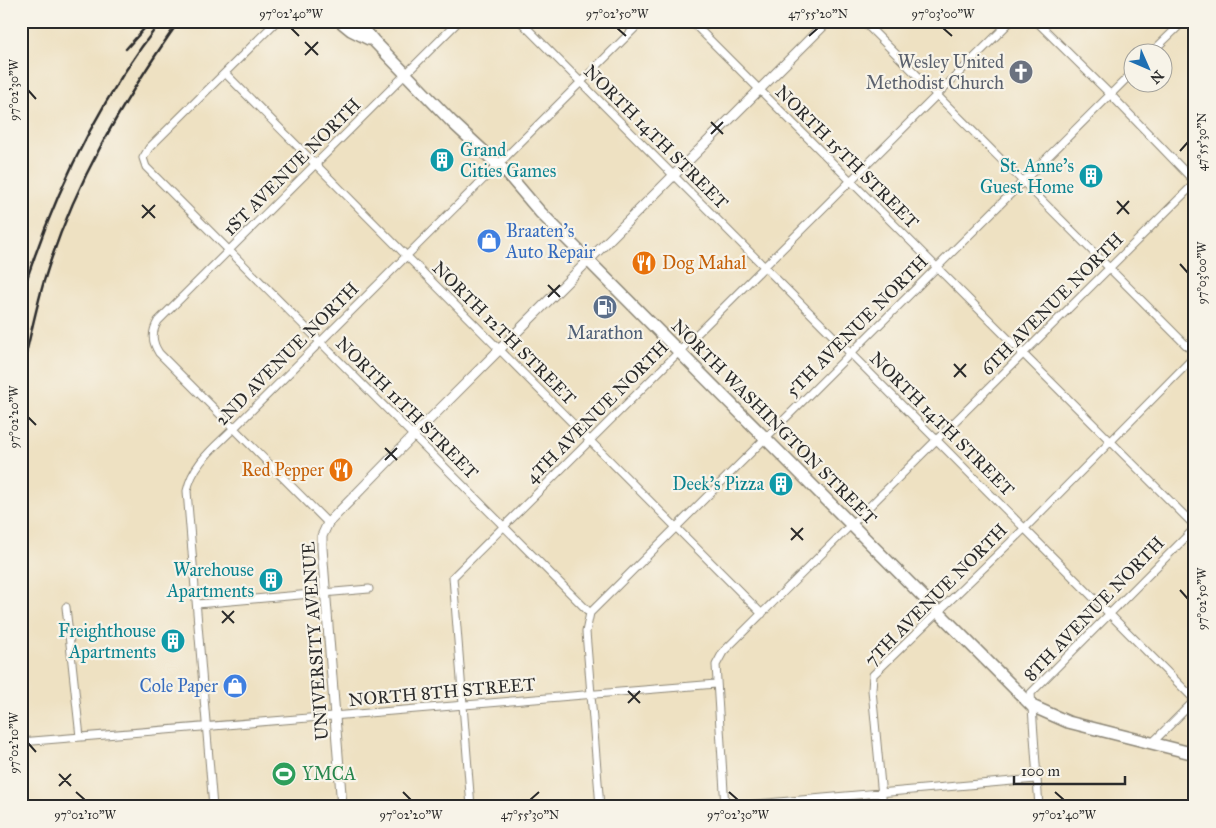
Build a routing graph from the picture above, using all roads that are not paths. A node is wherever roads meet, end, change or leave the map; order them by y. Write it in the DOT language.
graph roads {
  1 [pos="277,21"];
  2 [pos="340,21"];
  3 [pos="356,21"];
  4 [pos="459,21"];
  5 [pos="520,21"];
  6 [pos="642,21"];
  7 [pos="691,21"];
  8 [pos="828,21"];
  9 [pos="863,21"];
  10 [pos="1011,21"];
  11 [pos="1036,21"];
  12 [pos="1184,21"];
  13 [pos="373,40"];
  14 [pos="1162,42"];
  15 [pos="225,73"];
  16 [pos="406,74"];
  17 [pos="1124,81"];
  18 [pos="580,82"];
  19 [pos="760,90"];
  20 [pos="1110,94"];
  21 [pos="937,96"];
  22 [pos="316,165"];
  23 [pos="498,165"];
  24 [pos="674,176"];
  25 [pos="21,179"];
  26 [pos="851,181"];
  27 [pos="1023,181"];
  28 [pos="1195,182"];
  29 [pos="21,197"];
  30 [pos="229,251"];
  31 [pos="406,256"];
  32 [pos="588,261"];
  33 [pos="764,267"];
  34 [pos="937,268"];
  35 [pos="1109,268"];
  36 [pos="320,342"];
  37 [pos="499,350"];
  38 [pos="679,352"];
  39 [pos="851,354"];
  40 [pos="1023,354"];
  41 [pos="1195,355"];
  42 [pos="234,428"];
  43 [pos="413,436"];
  44 [pos="765,439"];
  45 [pos="936,440"];
  46 [pos="590,441"];
  47 [pos="1110,441"];
  48 [pos="328,523"];
  49 [pos="851,525"];
  50 [pos="504,527"];
  51 [pos="676,527"];
  52 [pos="1195,527"];
  53 [pos="1025,528"];
  54 [pos="369,590"];
  55 [pos="325,593"];
  56 [pos="197,604"];
  57 [pos="66,607"];
  58 [pos="590,613"];
  59 [pos="938,613"];
  60 [pos="762,614"];
  61 [pos="1109,614"];
  62 [pos="716,684"];
  63 [pos="591,694"];
  64 [pos="1195,700"];
  65 [pos="463,705"];
  66 [pos="1032,706"];
  67 [pos="336,716"];
  68 [pos="206,726"];
  69 [pos="80,737"];
  70 [pos="21,742"];
  71 [pos="1153,742"];
  72 [pos="1195,754"];
  73 [pos="1036,779"];
  74 [pos="882,793"];
  75 [pos="213,807"];
  76 [pos="342,807"];
  77 [pos="471,807"];
  78 [pos="600,807"];
  79 [pos="724,807"];
  80 [pos="883,807"];
  81 [pos="1039,807"];
  1 -- 15 [label="street"];
  2 -- 13 [label="main road, NORTH WASHINGTON STREET"];
  3 -- 13 [label="main road, NORTH WASHINGTON STREET"];
  4 -- 16 [label="street, 1ST AVENUE NORTH"];
  5 -- 18 [label="street, NORTH 14TH STREET"];
  6 -- 18 [label="street, 2ND AVENUE NORTH"];
  7 -- 19 [label="street, NORTH 15TH STREET"];
  8 -- 19 [label="street, UNIVERSITY AVENUE"];
  9 -- 21 [label="street"];
  10 -- 21 [label="street, 4TH AVENUE NORTH"];
  11 -- 20 [label="street"];
  12 -- 14 [label="street"];
  13 -- 16 [label="main road, NORTH WASHINGTON STREET"];
  15 -- 22 [label="street, NORTH 12TH STREET"];
  15 -- 30 [label="street, NORTH 11TH STREET"];
  16 -- 22 [label="street, 1ST AVENUE NORTH"];
  16 -- 23 [label="main road, NORTH WASHINGTON STREET"];
  17 -- 20 [label="street, 5TH AVENUE NORTH"];
  18 -- 23 [label="street, 2ND AVENUE NORTH"];
  18 -- 24 [label="street, NORTH 14TH STREET"];
  19 -- 24 [label="street, UNIVERSITY AVENUE"];
  19 -- 26 [label="street, NORTH 15TH STREET"];
  20 -- 27 [label="street, 5TH AVENUE NORTH"];
  20 -- 28 [label="street"];
  21 -- 26 [label="street, 4TH AVENUE NORTH"];
  21 -- 27 [label="street"];
  22 -- 30 [label="street, 1ST AVENUE NORTH"];
  22 -- 31 [label="street, NORTH 12TH STREET"];
  23 -- 31 [label="street, 2ND AVENUE NORTH"];
  23 -- 32 [label="main road, NORTH WASHINGTON STREET"];
  24 -- 32 [label="street, UNIVERSITY AVENUE"];
  24 -- 33 [label="street, NORTH 14TH STREET"];
  25 -- 29 [label="main road"];
  26 -- 33 [label="street, 4TH AVENUE NORTH"];
  26 -- 34 [label="street, NORTH 15TH STREET"];
  27 -- 34 [label="street, 5TH AVENUE NORTH"];
  27 -- 35 [label="street"];
  28 -- 35 [label="street, 6TH AVENUE NORTH"];
  30 -- 36 [label="street, NORTH 11TH STREET"];
  30 -- 42 [label="street, 1ST AVENUE NORTH"];
  31 -- 36 [label="street, 2ND AVENUE NORTH"];
  31 -- 37 [label="street, NORTH 12TH STREET"];
  32 -- 37 [label="street, UNIVERSITY AVENUE"];
  32 -- 38 [label="main road, NORTH WASHINGTON STREET"];
  33 -- 38 [label="street, 4TH AVENUE NORTH"];
  33 -- 39 [label="street, NORTH 14TH STREET"];
  34 -- 39 [label="street, 5TH AVENUE NORTH"];
  34 -- 40 [label="street, NORTH 15TH STREET"];
  35 -- 40 [label="street, 6TH AVENUE NORTH"];
  35 -- 41 [label="street"];
  36 -- 42 [label="street, 2ND AVENUE NORTH"];
  36 -- 43 [label="street, NORTH 11TH STREET"];
  37 -- 43 [label="street, UNIVERSITY AVENUE"];
  37 -- 46 [label="street, NORTH 12TH STREET"];
  38 -- 44 [label="main road, NORTH WASHINGTON STREET"];
  38 -- 46 [label="street, 4TH AVENUE NORTH"];
  39 -- 44 [label="street, 5TH AVENUE NORTH"];
  39 -- 45 [label="street, NORTH 14TH STREET"];
  40 -- 45 [label="street, 6TH AVENUE NORTH"];
  40 -- 47 [label="street, NORTH 15TH STREET"];
  41 -- 47 [label="street, 7TH AVENUE NORTH"];
  42 -- 48 [label="street"];
  42 -- 56 [label="street, 2ND AVENUE NORTH"];
  43 -- 48 [label="street, UNIVERSITY AVENUE"];
  43 -- 50 [label="street, NORTH 11TH STREET"];
  44 -- 49 [label="main road, NORTH WASHINGTON STREET"];
  44 -- 51 [label="street, 5TH AVENUE NORTH"];
  45 -- 49 [label="street, 6TH AVENUE NORTH"];
  45 -- 53 [label="street, NORTH 14TH STREET"];
  46 -- 50 [label="street, 4TH AVENUE NORTH"];
  46 -- 51 [label="street, NORTH 12TH STREET"];
  47 -- 52 [label="street, NORTH 15TH STREET"];
  47 -- 53 [label="street, 7TH AVENUE NORTH"];
  48 -- 55 [label="street, UNIVERSITY AVENUE"];
  49 -- 59 [label="main road, NORTH WASHINGTON STREET"];
  49 -- 60 [label="street, 6TH AVENUE NORTH"];
  50 -- 58 [label="street, NORTH 11TH STREET"];
  50 -- 65 [label="street, 4TH AVENUE NORTH"];
  51 -- 58 [label="street, 5TH AVENUE NORTH"];
  51 -- 60 [label="street, NORTH 12TH STREET"];
  52 -- 61 [label="street, 8TH AVENUE NORTH"];
  53 -- 59 [label="street, 7TH AVENUE NORTH"];
  53 -- 61 [label="street, NORTH 14TH STREET"];
  54 -- 55 [label="street"];
  55 -- 56 [label="street"];
  55 -- 67 [label="street, UNIVERSITY AVENUE"];
  56 -- 68 [label="street, 2ND AVENUE NORTH"];
  57 -- 69 [label="street"];
  58 -- 63 [label="street"];
  59 -- 66 [label="main road, NORTH WASHINGTON STREET"];
  59 -- 74 [label="street, 7TH AVENUE NORTH"];
  60 -- 62 [label="street, 6TH AVENUE NORTH"];
  61 -- 64 [label="street, NORTH 14TH STREET"];
  61 -- 66 [label="street, 8TH AVENUE NORTH"];
  62 -- 63 [label="street, NORTH 8TH STREET"];
  62 -- 79 [label="street, 6TH AVENUE NORTH"];
  63 -- 65 [label="street, NORTH 8TH STREET"];
  63 -- 78 [label="street"];
  64 -- 71 [label="street"];
  65 -- 67 [label="street, NORTH 8TH STREET"];
  65 -- 77 [label="street, 4TH AVENUE NORTH"];
  66 -- 71 [label="main road, NORTH WASHINGTON STREET"];
  66 -- 73 [label="street, 8TH AVENUE NORTH"];
  67 -- 68 [label="street, NORTH 8TH STREET"];
  67 -- 76 [label="street, UNIVERSITY AVENUE"];
  68 -- 69 [label="street, NORTH 8TH STREET"];
  68 -- 75 [label="street, 2ND AVENUE NORTH"];
  69 -- 70 [label="street, NORTH 8TH STREET"];
  71 -- 72 [label="main road, NORTH WASHINGTON STREET"];
  73 -- 74 [label="street"];
  73 -- 81 [label="street, 8TH AVENUE NORTH"];
  74 -- 79 [label="street"];
  74 -- 80 [label="street, 7TH AVENUE NORTH"];
}
